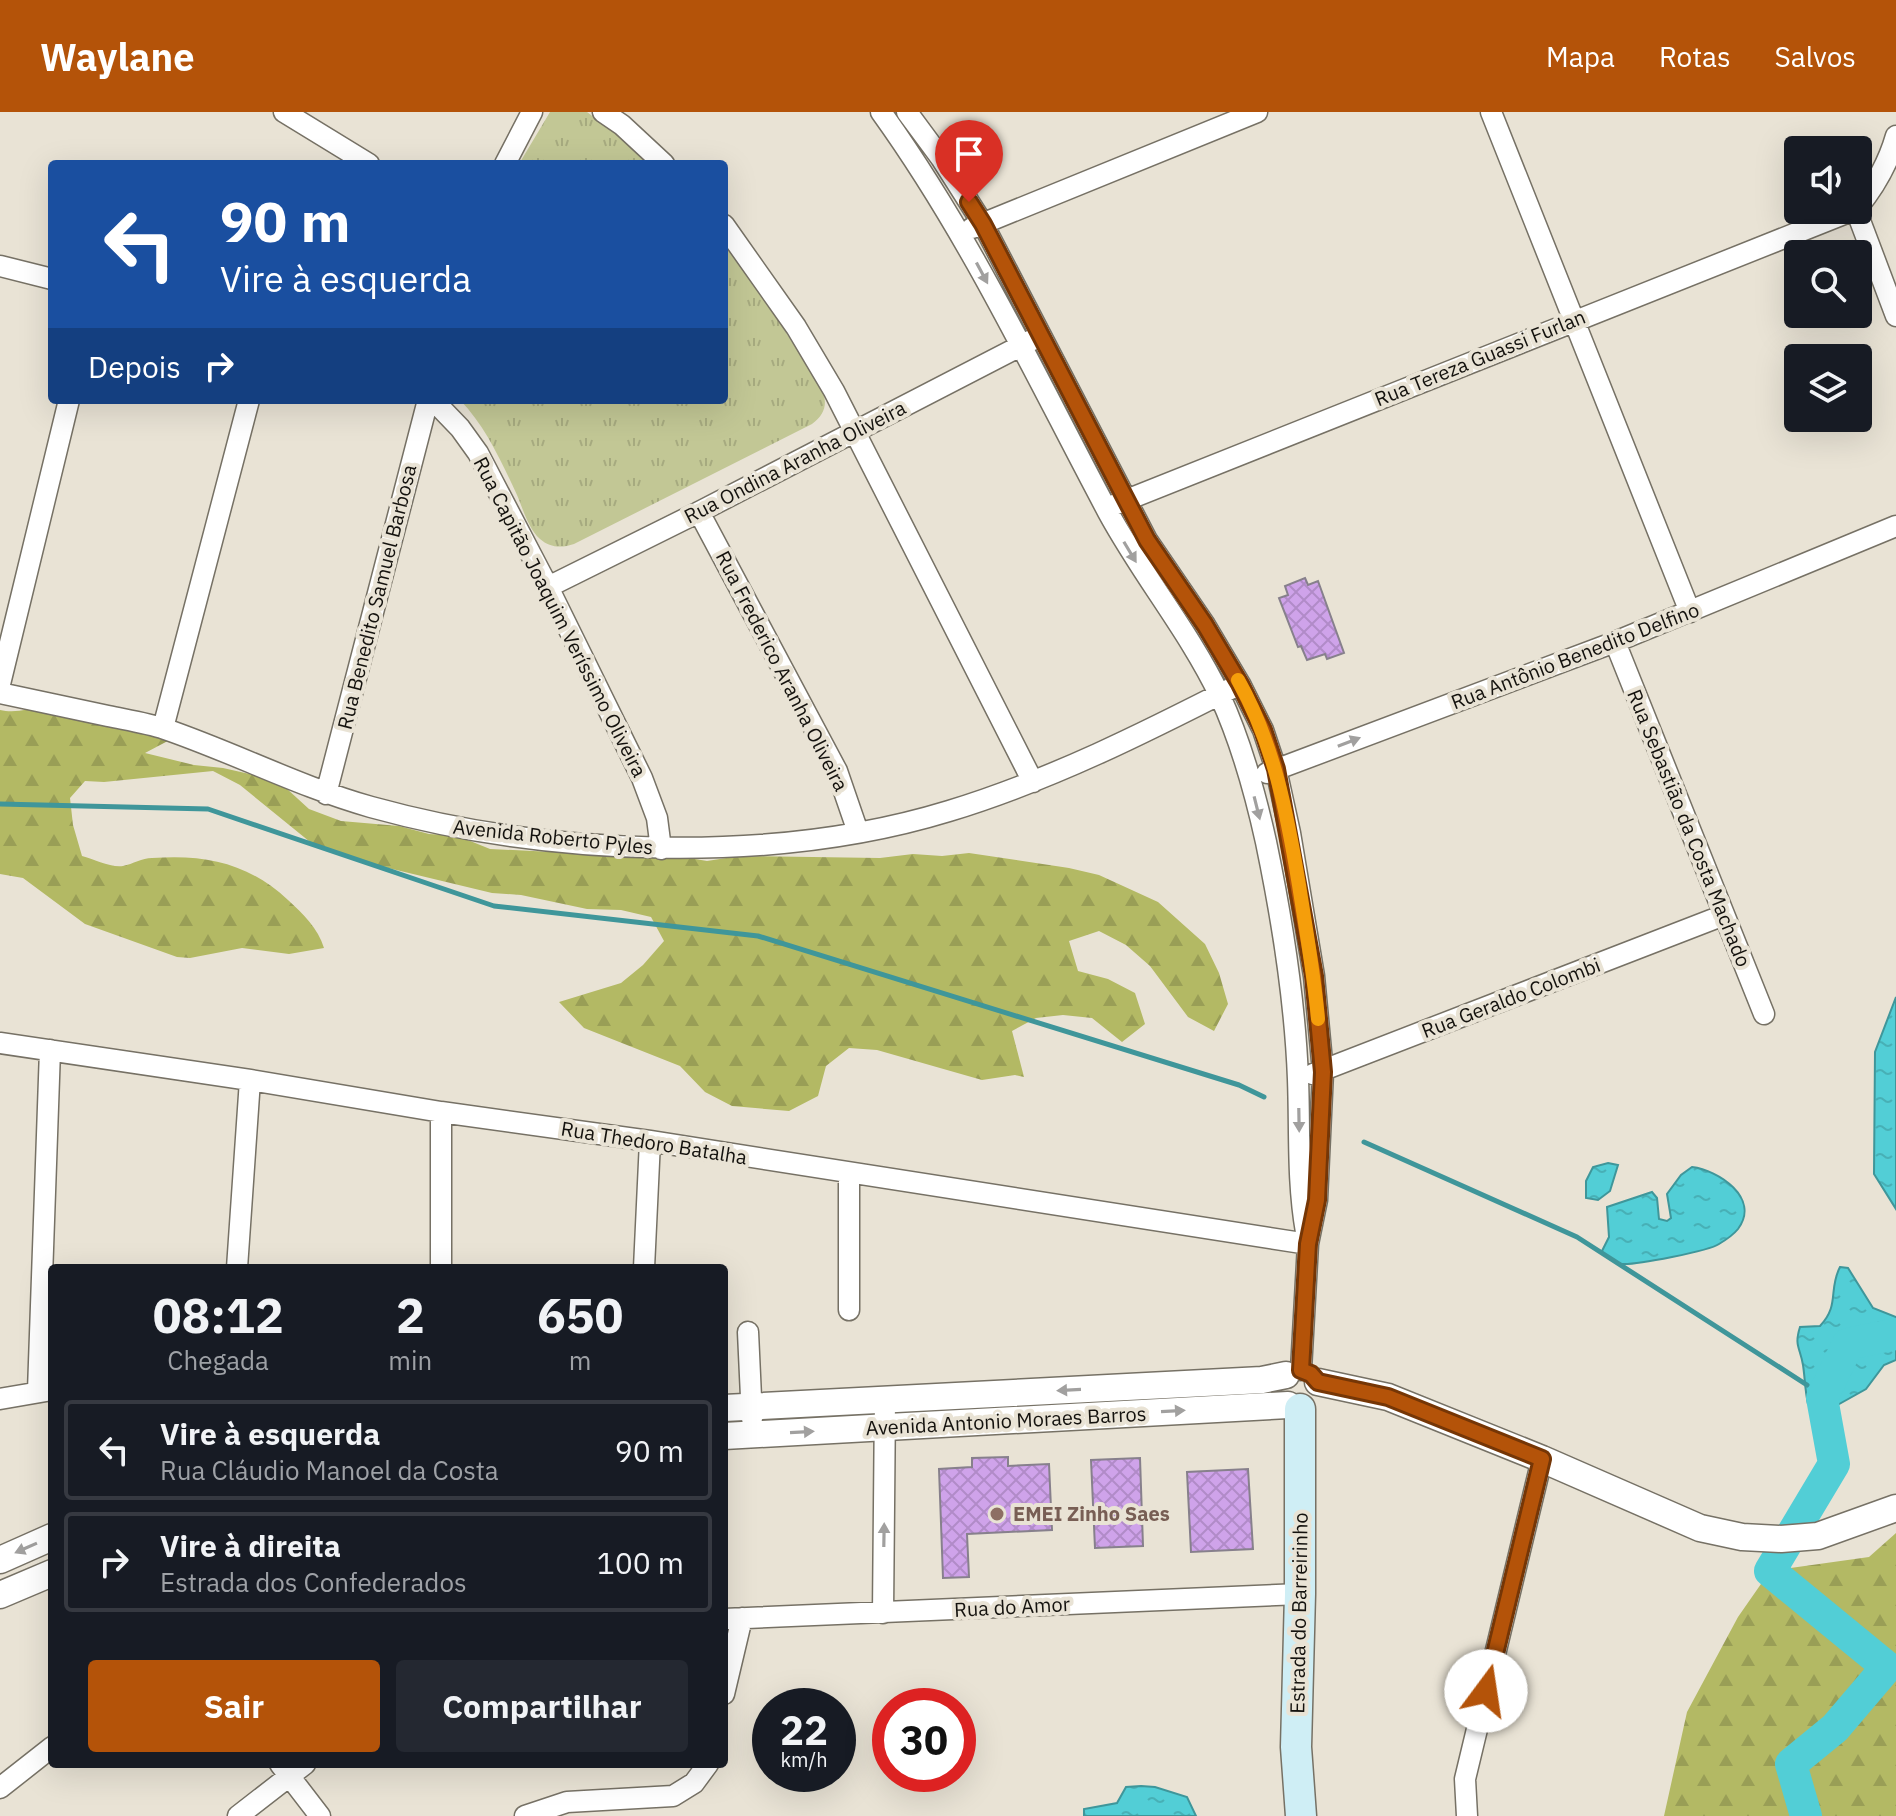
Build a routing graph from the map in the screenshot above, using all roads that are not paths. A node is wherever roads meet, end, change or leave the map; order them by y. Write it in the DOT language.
graph roads {
  1 [pos="284,112"];
  2 [pos="532,112"];
  3 [pos="603,112"];
  4 [pos="881,112"];
  5 [pos="907,112"];
  6 [pos="1257,112"];
  7 [pos="1491,112"];
  8 [pos="1896,136"];
  9 [pos="362,160"];
  10 [pos="507,160"];
  11 [pos="660,160"];
  12 [pos="1872,189"];
  13 [pos="983,224"];
  14 [pos="1818,224"];
  15 [pos="1862,224"];
  16 [pos="728,231"];
  17 [pos="961,234"];
  18 [pos="0,266"];
  19 [pos="48,278"];
  20 [pos="1896,316"];
  21 [pos="1574,321"];
  22 [pos="1041,335"];
  23 [pos="1021,345"];
  24 [pos="68,404"];
  25 [pos="248,404"];
  26 [pos="429,404"];
  27 [pos="434,404"];
  28 [pos="854,431"];
  29 [pos="1126,500"];
  30 [pos="1106,509"];
  31 [pos="699,512"];
  32 [pos="1896,526"];
  33 [pos="548,587"];
  34 [pos="1690,612"];
  35 [pos="1615,642"];
  36 [pos="0,684"];
  37 [pos="1240,684"];
  38 [pos="0,693"];
  39 [pos="1219,695"];
  40 [pos="163,728"];
  41 [pos="1276,769"];
  42 [pos="1250,779"];
  43 [pos="1033,782"];
  44 [pos="326,794"];
  45 [pos="858,832"];
  46 [pos="661,849"];
  47 [pos="1724,915"];
  48 [pos="1764,1014"];
  49 [pos="0,1043"];
  50 [pos="50,1050"];
  51 [pos="1323,1072"];
  52 [pos="1298,1077"];
  53 [pos="250,1080"];
  54 [pos="441,1112"];
  55 [pos="650,1141"];
  56 [pos="849,1174"];
  57 [pos="1308,1244"];
  58 [pos="237,1264"];
  59 [pos="441,1264"];
  60 [pos="644,1264"];
  61 [pos="849,1310"];
  62 [pos="748,1332"];
  63 [pos="1302,1376"];
  64 [pos="45,1391"];
  65 [pos="0,1399"];
  66 [pos="885,1399"];
  67 [pos="752,1406"];
  68 [pos="1294,1407"];
  69 [pos="728,1408"];
  70 [pos="885,1428"];
  71 [pos="753,1435"];
  72 [pos="728,1436"];
  73 [pos="1542,1459"];
  74 [pos="1896,1508"];
  75 [pos="48,1539"];
  76 [pos="0,1560"];
  77 [pos="48,1575"];
  78 [pos="1300,1594"];
  79 [pos="0,1595"];
  80 [pos="883,1613"];
  81 [pos="733,1618"];
  82 [pos="728,1660"];
  83 [pos="48,1750"];
  84 [pos="291,1768"];
  85 [pos="705,1768"];
  86 [pos="0,1788"];
  87 [pos="238,1816"];
  88 [pos="320,1816"];
  89 [pos="525,1816"];
  90 [pos="1301,1816"];
  91 [pos="1467,1816"];
  1 -- 9 [label="street"];
  2 -- 10 [label="street"];
  3 -- 11 [label="street"];
  4 -- 17 [label="street"];
  5 -- 13 [label="street"];
  6 -- 13 [label="street"];
  7 -- 21 [label="street"];
  8 -- 12 [label="street"];
  13 -- 17 [label="street"];
  13 -- 22 [label="street"];
  14 -- 21 [label="street, Rua Tereza Guassi Furlan"];
  15 -- 20 [label="street"];
  16 -- 28 [label="street"];
  17 -- 23 [label="street, one-way"];
  18 -- 19 [label="street"];
  21 -- 29 [label="street, Rua Tereza Guassi Furlan"];
  21 -- 34 [label="street"];
  22 -- 23 [label="street, Rua Ondina Aranha Oliveira"];
  22 -- 29 [label="street"];
  23 -- 28 [label="street, Rua Ondina Aranha Oliveira"];
  23 -- 30 [label="street"];
  24 -- 36 [label="street"];
  25 -- 40 [label="street"];
  26 -- 44 [label="street, Rua Benedito Samuel Barbosa"];
  27 -- 33 [label="street, Rua Capitão Joaquim Veríssimo Oliveira"];
  28 -- 31 [label="street, Rua Ondina Aranha Oliveira"];
  28 -- 43 [label="street"];
  29 -- 30 [label="street, Rua Tereza Guassi Furlan"];
  29 -- 37 [label="street"];
  30 -- 39 [label="street, one-way"];
  31 -- 33 [label="street, Rua Ondina Aranha Oliveira"];
  31 -- 45 [label="street, Rua Frederico Aranha Oliveira"];
  32 -- 34 [label="street, Rua Antônio Benedito Delfino"];
  33 -- 46 [label="street, Rua Capitão Joaquim Veríssimo Oliveira"];
  34 -- 35 [label="street, Rua Antônio Benedito Delfino"];
  41 -- 35 [label="street, Rua Antônio Benedito Delfino, one-way"];
  35 -- 47 [label="street, Rua Sebastião da Costa Machado"];
  37 -- 39 [label="street, Avenida Roberto Pyles"];
  37 -- 41 [label="street"];
  38 -- 40 [label="street, Avenida Roberto Pyles"];
  39 -- 42 [label="street"];
  39 -- 43 [label="street, Avenida Roberto Pyles"];
  40 -- 44 [label="street, Avenida Roberto Pyles"];
  41 -- 42 [label="street, Rua Antônio Benedito Delfino"];
  41 -- 51 [label="street"];
  42 -- 52 [label="street, one-way"];
  43 -- 45 [label="street, Avenida Roberto Pyles"];
  44 -- 46 [label="street, Avenida Roberto Pyles"];
  45 -- 46 [label="street, Avenida Roberto Pyles"];
  47 -- 48 [label="street, Rua Sebastião da Costa Machado"];
  47 -- 51 [label="street, Rua Geraldo Colombi"];
  49 -- 50 [label="street, Rua Thedoro Batalha"];
  50 -- 53 [label="street, Rua Thedoro Batalha"];
  50 -- 64 [label="street"];
  51 -- 52 [label="street, Rua Geraldo Colombi"];
  51 -- 57 [label="street"];
  52 -- 57 [label="street, one-way"];
  53 -- 54 [label="street, Rua Thedoro Batalha"];
  53 -- 58 [label="street"];
  54 -- 55 [label="street, Rua Thedoro Batalha"];
  54 -- 59 [label="street"];
  55 -- 56 [label="street, Rua Thedoro Batalha"];
  55 -- 60 [label="street"];
  56 -- 57 [label="street, Rua Thedoro Batalha"];
  56 -- 61 [label="street"];
  57 -- 63 [label="street"];
  62 -- 67 [label="street"];
  63 -- 66 [label="street, Avenida Antonio Moraes Barros, one-way"];
  63 -- 68 [label="street"];
  63 -- 68 [label="street"];
  63 -- 73 [label="street"];
  64 -- 65 [label="street"];
  66 -- 67 [label="street, Avenida Antonio Moraes Barros"];
  66 -- 70 [label="street"];
  67 -- 69 [label="street, Avenida Antonio Moraes Barros"];
  67 -- 71 [label="street"];
  70 -- 68 [label="street, Avenida Antonio Moraes Barros, one-way"];
  68 -- 78 [label="main road, Estrada do Barreirinho"];
  71 -- 70 [label="street, Avenida Antonio Moraes Barros, one-way"];
  80 -- 70 [label="street, one-way"];
  71 -- 72 [label="street, Avenida Antonio Moraes Barros"];
  73 -- 74 [label="street"];
  73 -- 91 [label="street"];
  75 -- 76 [label="street, one-way"];
  77 -- 79 [label="street"];
  78 -- 80 [label="street, Rua do Amor"];
  78 -- 90 [label="main road, Estrada do Barreirinho"];
  80 -- 81 [label="street, Rua do Amor"];
  81 -- 82 [label="street"];
  83 -- 86 [label="street"];
  84 -- 87 [label="street"];
  84 -- 88 [label="street"];
  85 -- 89 [label="street"];
}
